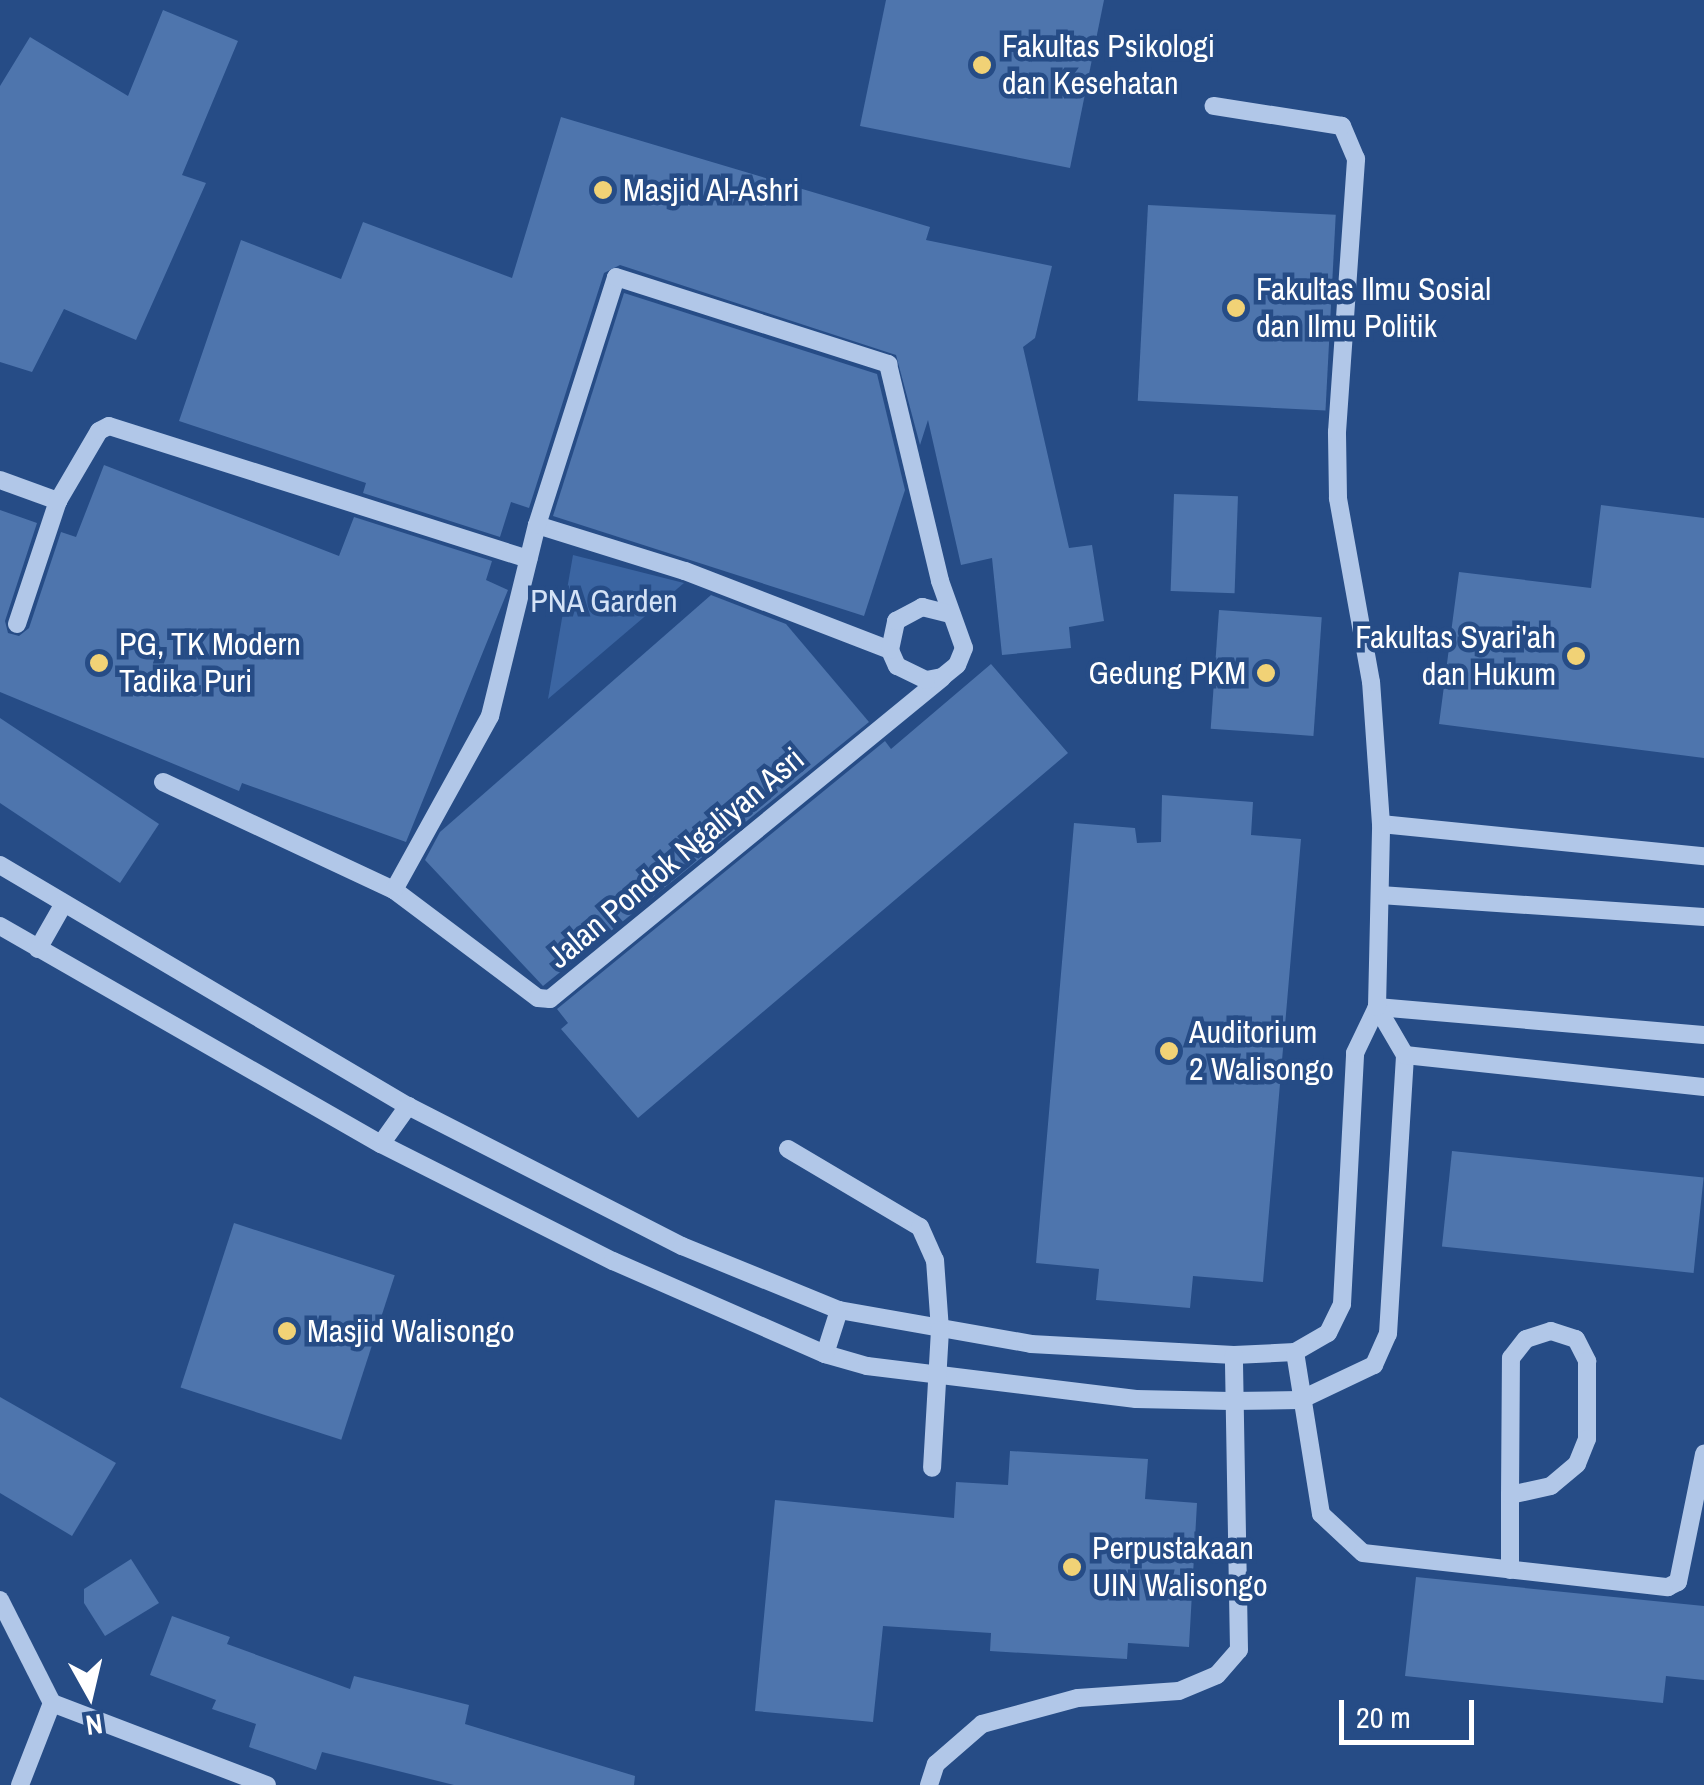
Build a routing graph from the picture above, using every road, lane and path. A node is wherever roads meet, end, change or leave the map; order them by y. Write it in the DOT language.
graph roads {
  1 [pos="1214,106"];
  2 [pos="0,480"];
  3 [pos="58,502"];
  4 [pos="538,525"];
  5 [pos="528,559"];
  6 [pos="950,614"];
  7 [pos="17,624"];
  8 [pos="890,650"];
  9 [pos="942,677"];
  10 [pos="162,782"];
  11 [pos="1380,824"];
  12 [pos="1704,856"];
  13 [pos="0,865"];
  14 [pos="394,890"];
  15 [pos="1380,895"];
  16 [pos="63,905"];
  17 [pos="1704,917"];
  18 [pos="0,926"];
  19 [pos="38,949"];
  20 [pos="1376,1007"];
  21 [pos="1704,1036"];
  22 [pos="1405,1056"];
  23 [pos="1704,1087"];
  24 [pos="408,1106"];
  25 [pos="381,1144"];
  26 [pos="788,1149"];
  27 [pos="839,1310"];
  28 [pos="940,1330"];
  29 [pos="1295,1352"];
  30 [pos="825,1354"];
  31 [pos="1234,1355"];
  32 [pos="934,1374"];
  33 [pos="1300,1400"];
  34 [pos="1231,1402"];
  35 [pos="1704,1454"];
  36 [pos="1703,1464"];
  37 [pos="932,1468"];
  38 [pos="1510,1495"];
  39 [pos="1510,1570"];
  40 [pos="0,1601"];
  41 [pos="52,1703"];
  42 [pos="20,1785"];
  43 [pos="267,1785"];
  44 [pos="929,1785"];
  1 -- 11 [label="street"];
  2 -- 3 [label="street"];
  3 -- 5 [label="street"];
  3 -- 7 [label="street"];
  4 -- 5 [label="street, Jalan Pondok Ngaliyan Asri"];
  4 -- 6 [label="street, Jalan Pondok Ngaliyan Asri"];
  4 -- 8 [label="street"];
  5 -- 14 [label="street, Jalan Pondok Ngaliyan Asri"];
  6 -- 8 [label="street"];
  6 -- 9 [label="street, Jalan Pondok Ngaliyan Asri"];
  8 -- 9 [label="street"];
  9 -- 14 [label="street, Jalan Pondok Ngaliyan Asri"];
  10 -- 14 [label="street, Jalan Pondok Ngaliyan Asri"];
  11 -- 12 [label="street"];
  11 -- 15 [label="street"];
  13 -- 16 [label="street"];
  15 -- 17 [label="street"];
  15 -- 20 [label="street"];
  16 -- 19 [label="street"];
  16 -- 24 [label="street"];
  18 -- 19 [label="street"];
  19 -- 25 [label="street"];
  20 -- 21 [label="street"];
  20 -- 22 [label="street"];
  20 -- 29 [label="street"];
  22 -- 23 [label="street"];
  22 -- 33 [label="street"];
  24 -- 25 [label="street"];
  24 -- 27 [label="street"];
  25 -- 30 [label="street"];
  26 -- 28 [label="street"];
  27 -- 28 [label="street"];
  27 -- 30 [label="street"];
  28 -- 31 [label="street"];
  28 -- 32 [label="street"];
  29 -- 31 [label="street"];
  29 -- 33 [label="street"];
  30 -- 32 [label="street"];
  31 -- 34 [label="street"];
  32 -- 34 [label="street"];
  32 -- 37 [label="street"];
  33 -- 34 [label="street"];
  33 -- 39 [label="street"];
  34 -- 44 [label="street"];
  35 -- 36 [label="street"];
  36 -- 39 [label="street"];
  38 -- 38 [label="street"];
  38 -- 39 [label="street"];
  40 -- 41 [label="street"];
  41 -- 42 [label="street"];
  41 -- 43 [label="street"];
}
